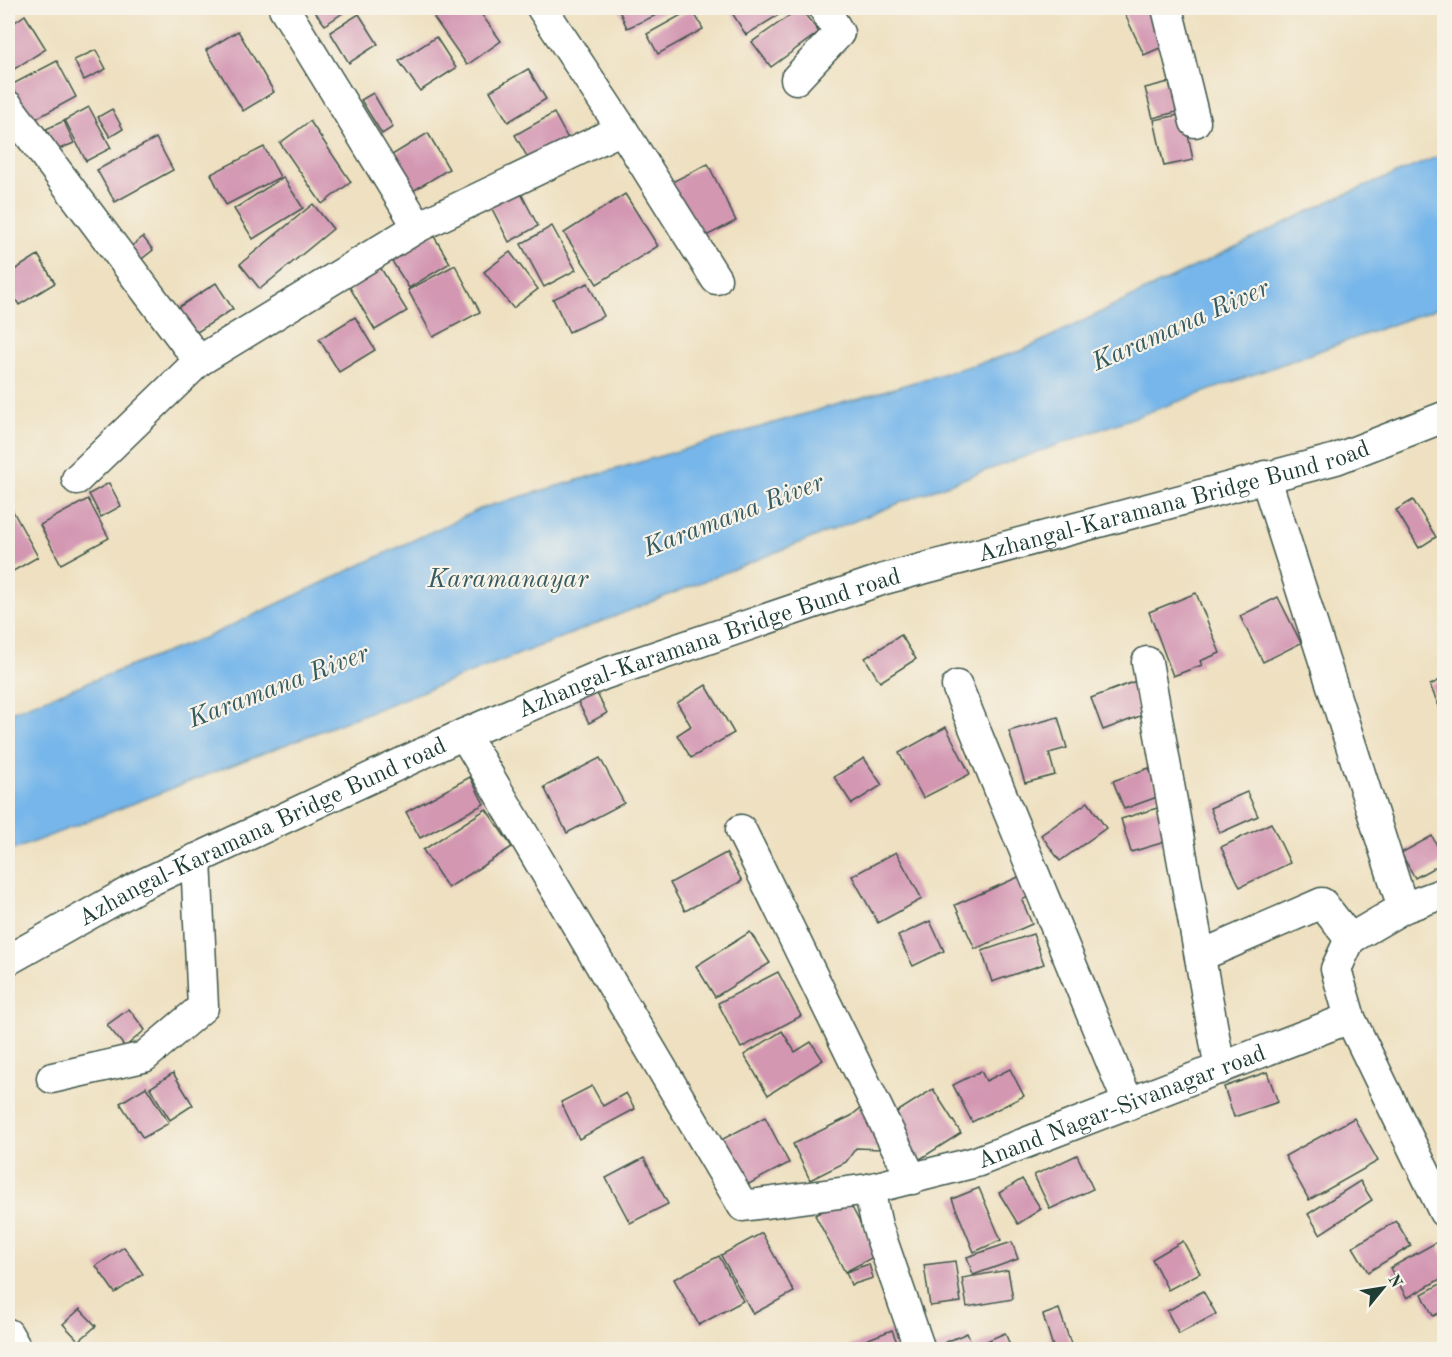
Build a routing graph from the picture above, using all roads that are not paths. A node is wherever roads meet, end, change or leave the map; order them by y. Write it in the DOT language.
graph roads {
  1 [pos="284,8"];
  2 [pos="542,8"];
  3 [pos="824,8"];
  4 [pos="1167,8"];
  5 [pos="796,79"];
  6 [pos="8,106"];
  7 [pos="1195,122"];
  8 [pos="622,129"];
  9 [pos="418,227"];
  10 [pos="716,279"];
  11 [pos="199,361"];
  12 [pos="1444,417"];
  13 [pos="1265,476"];
  14 [pos="77,479"];
  15 [pos="1147,662"];
  16 [pos="957,686"];
  17 [pos="464,734"];
  18 [pos="741,830"];
  19 [pos="196,859"];
  20 [pos="1444,893"];
  21 [pos="1402,908"];
  22 [pos="1350,939"];
  23 [pos="1200,956"];
  24 [pos="8,960"];
  25 [pos="1350,1017"];
  26 [pos="1220,1069"];
  27 [pos="52,1077"];
  28 [pos="1129,1105"];
  29 [pos="912,1179"];
  30 [pos="869,1189"];
  31 [pos="1444,1212"];
  32 [pos="8,1334"];
  33 [pos="17,1350"];
  34 [pos="920,1350"];
  1 -- 9 [label="street"];
  2 -- 8 [label="street"];
  3 -- 5 [label="street"];
  4 -- 7 [label="street"];
  6 -- 11 [label="street"];
  8 -- 9 [label="street"];
  8 -- 10 [label="street"];
  9 -- 11 [label="street"];
  11 -- 14 [label="street"];
  12 -- 13 [label="street, Azhangal-Karamana Bridge Bund road"];
  13 -- 17 [label="street, Azhangal-Karamana Bridge Bund road"];
  13 -- 21 [label="street"];
  15 -- 23 [label="street"];
  16 -- 28 [label="street"];
  17 -- 19 [label="street, Azhangal-Karamana Bridge Bund road"];
  17 -- 30 [label="street, Anand Nagar-Sivanagar road"];
  18 -- 29 [label="street"];
  19 -- 24 [label="street, Azhangal-Karamana Bridge Bund road"];
  19 -- 27 [label="street"];
  20 -- 21 [label="street"];
  21 -- 22 [label="street"];
  22 -- 23 [label="street"];
  22 -- 25 [label="street"];
  23 -- 26 [label="street"];
  25 -- 26 [label="street, Anand Nagar-Sivanagar road"];
  25 -- 31 [label="street"];
  26 -- 28 [label="street, Anand Nagar-Sivanagar road"];
  28 -- 29 [label="street, Anand Nagar-Sivanagar road"];
  29 -- 30 [label="street, Anand Nagar-Sivanagar road"];
  30 -- 34 [label="street"];
  32 -- 33 [label="street"];
}
